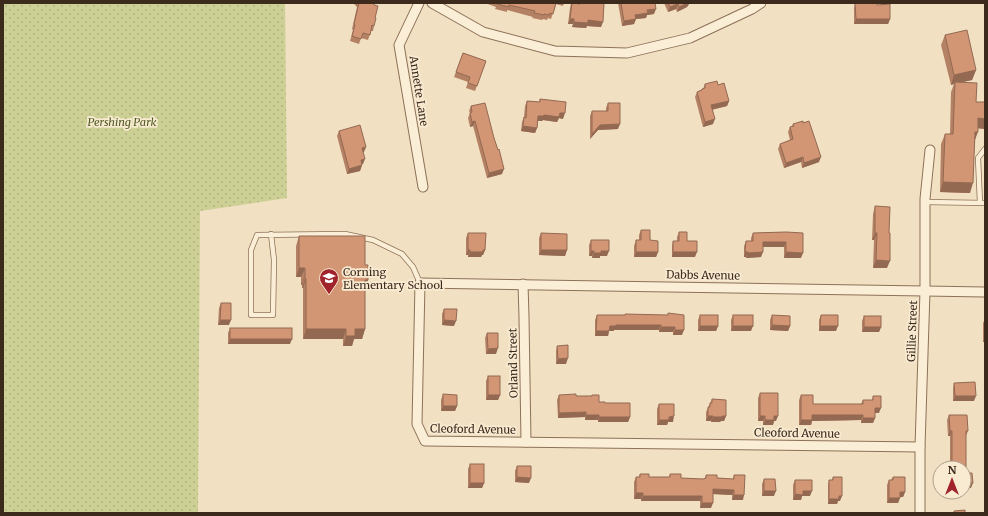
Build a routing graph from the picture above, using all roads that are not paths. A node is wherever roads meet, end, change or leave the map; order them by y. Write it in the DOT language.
graph roads {
  1 [pos="419,3"];
  2 [pos="432,3"];
  3 [pos="761,3"];
  4 [pos="985,149"];
  5 [pos="930,150"];
  6 [pos="423,187"];
  7 [pos="925,202"];
  8 [pos="982,203"];
  9 [pos="271,234"];
  10 [pos="420,283"];
  11 [pos="523,284"];
  12 [pos="926,291"];
  13 [pos="985,292"];
  14 [pos="526,442"];
  15 [pos="920,447"];
  16 [pos="920,513"];
  1 -- 6 [label="street, Annette Lane"];
  2 -- 3 [label="street"];
  4 -- 8 [label="lane"];
  5 -- 7 [label="street, Gillie Street"];
  7 -- 8 [label="lane"];
  7 -- 12 [label="street, Gillie Street"];
  9 -- 9 [label="lane, Cleoford Avenue"];
  9 -- 10 [label="lane, Cleoford Avenue"];
  10 -- 11 [label="street, Dabbs Avenue"];
  10 -- 14 [label="street, Cleoford Avenue"];
  11 -- 12 [label="street, Dabbs Avenue"];
  11 -- 14 [label="street, Orland Street"];
  12 -- 13 [label="street, Dabbs Avenue"];
  12 -- 15 [label="street, Gillie Street"];
  14 -- 15 [label="street, Cleoford Avenue"];
  15 -- 16 [label="street, Gillie Street"];
}
